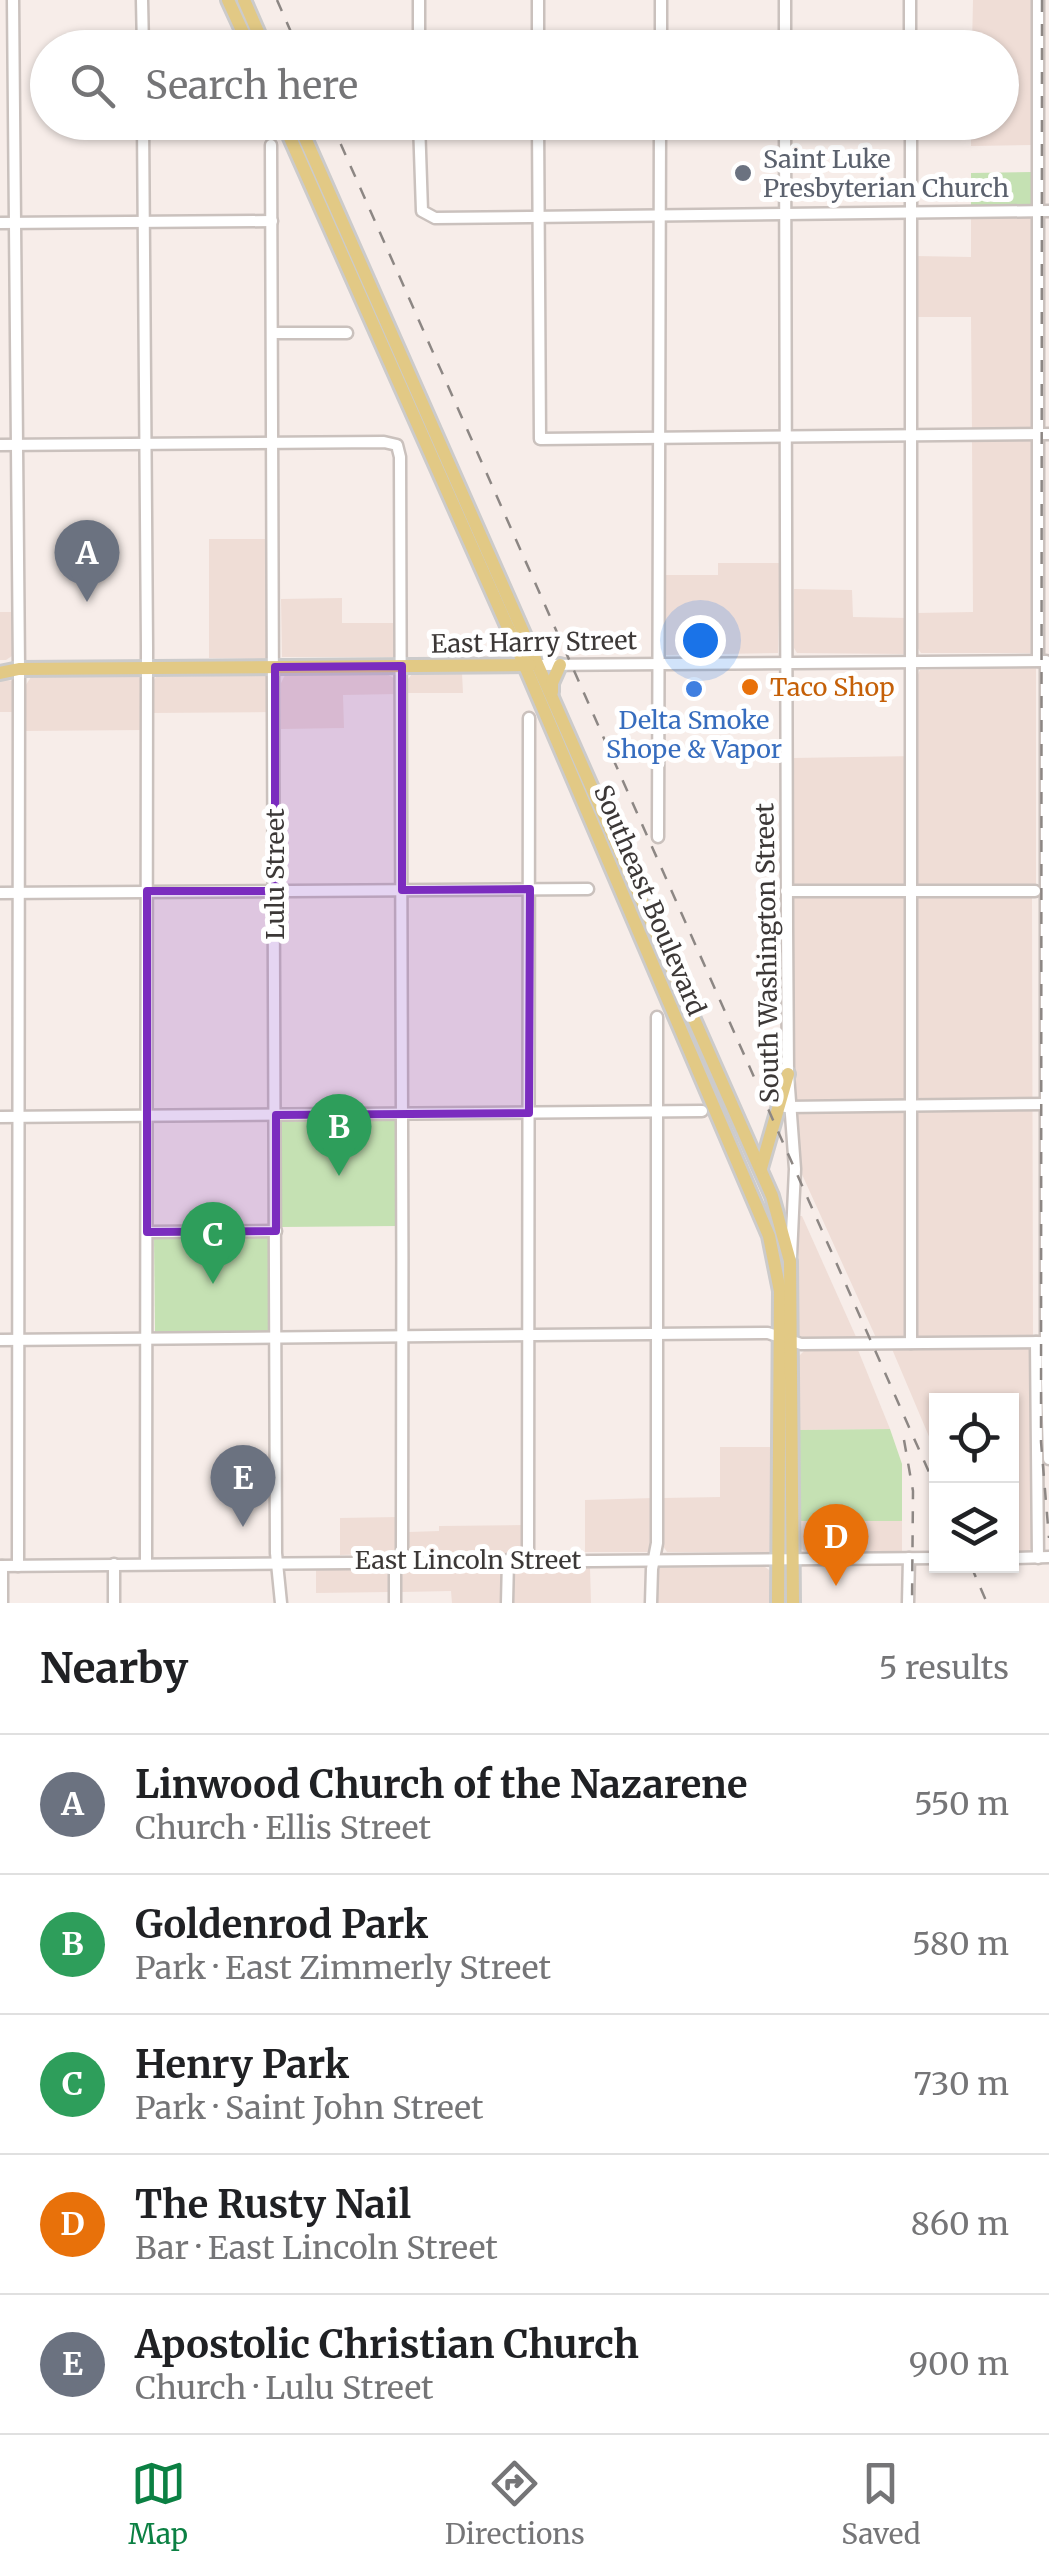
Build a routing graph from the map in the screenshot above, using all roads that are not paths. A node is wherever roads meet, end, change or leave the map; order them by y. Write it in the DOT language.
graph roads {
  1 [pos="12,0"];
  2 [pos="142,0"];
  3 [pos="228,0"];
  4 [pos="244,0"];
  5 [pos="419,0"];
  6 [pos="538,0"];
  7 [pos="660,0"];
  8 [pos="785,0"];
  9 [pos="910,0"];
  10 [pos="1038,0"];
  11 [pos="143,30"];
  12 [pos="242,30"];
  13 [pos="256,30"];
  14 [pos="419,30"];
  15 [pos="538,30"];
  16 [pos="660,30"];
  17 [pos="785,30"];
  18 [pos="910,30"];
  19 [pos="143,140"];
  20 [pos="291,140"];
  21 [pos="306,140"];
  22 [pos="420,140"];
  23 [pos="538,140"];
  24 [pos="660,140"];
  25 [pos="785,140"];
  26 [pos="911,140"];
  27 [pos="271,146"];
  28 [pos="1044,212"];
  29 [pos="912,213"];
  30 [pos="786,214"];
  31 [pos="660,215"];
  32 [pos="538,216"];
  33 [pos="272,221"];
  34 [pos="0,222"];
  35 [pos="15,222"];
  36 [pos="144,222"];
  37 [pos="274,333"];
  38 [pos="348,333"];
  39 [pos="1043,434"];
  40 [pos="912,436"];
  41 [pos="787,437"];
  42 [pos="660,438"];
  43 [pos="273,443"];
  44 [pos="145,444"];
  45 [pos="0,445"];
  46 [pos="16,445"];
  47 [pos="510,630"];
  48 [pos="911,661"];
  49 [pos="1044,661"];
  50 [pos="787,662"];
  51 [pos="0,663"];
  52 [pos="658,664"];
  53 [pos="402,666"];
  54 [pos="487,666"];
  55 [pos="531,666"];
  56 [pos="560,666"];
  57 [pos="274,667"];
  58 [pos="18,668"];
  59 [pos="147,668"];
  60 [pos="0,674"];
  61 [pos="553,700"];
  62 [pos="529,718"];
  63 [pos="1047,790"];
  64 [pos="658,838"];
  65 [pos="530,889"];
  66 [pos="275,890"];
  67 [pos="402,890"];
  68 [pos="588,890"];
  69 [pos="911,891"];
  70 [pos="1043,891"];
  71 [pos="18,892"];
  72 [pos="147,892"];
  73 [pos="786,892"];
  74 [pos="0,893"];
  75 [pos="1047,993"];
  76 [pos="657,1018"];
  77 [pos="788,1074"];
  78 [pos="1047,1104"];
  79 [pos="912,1106"];
  80 [pos="786,1107"];
  81 [pos="657,1111"];
  82 [pos="529,1112"];
  83 [pos="702,1112"];
  84 [pos="402,1114"];
  85 [pos="276,1115"];
  86 [pos="147,1116"];
  87 [pos="0,1117"];
  88 [pos="20,1117"];
  89 [pos="761,1168"];
  90 [pos="757,1207"];
  91 [pos="276,1231"];
  92 [pos="146,1232"];
  93 [pos="790,1260"];
  94 [pos="658,1334"];
  95 [pos="529,1335"];
  96 [pos="402,1337"];
  97 [pos="275,1338"];
  98 [pos="786,1338"];
  99 [pos="146,1339"];
  100 [pos="0,1340"];
  101 [pos="19,1340"];
  102 [pos="1044,1342"];
  103 [pos="910,1343"];
  104 [pos="1049,1459"];
  105 [pos="1044,1557"];
  106 [pos="786,1558"];
  107 [pos="909,1558"];
  108 [pos="929,1558"];
  109 [pos="1019,1558"];
  110 [pos="654,1559"];
  111 [pos="508,1560"];
  112 [pos="528,1560"];
  113 [pos="398,1561"];
  114 [pos="278,1562"];
  115 [pos="146,1563"];
  116 [pos="114,1564"];
  117 [pos="1,1566"];
  118 [pos="18,1566"];
  119 [pos="2,1603"];
  120 [pos="114,1603"];
  121 [pos="281,1603"];
  122 [pos="395,1603"];
  123 [pos="507,1603"];
  124 [pos="652,1603"];
  125 [pos="778,1603"];
  126 [pos="793,1603"];
  127 [pos="908,1603"];
  1 -- 35 [label="street"];
  2 -- 11 [label="street"];
  3 -- 12 [label="main road"];
  4 -- 13 [label="main road"];
  5 -- 14 [label="street"];
  6 -- 15 [label="street"];
  7 -- 16 [label="street"];
  8 -- 17 [label="street"];
  9 -- 18 [label="street"];
  10 -- 28 [label="street"];
  19 -- 36 [label="street"];
  20 -- 47 [label="main road, Southeast Boulevard"];
  21 -- 55 [label="main road, Southeast Boulevard"];
  22 -- 32 [label="street"];
  23 -- 32 [label="street"];
  24 -- 31 [label="street"];
  25 -- 30 [label="street, South Washington Street"];
  26 -- 29 [label="street"];
  27 -- 33 [label="street, Lulu Street"];
  28 -- 29 [label="street"];
  28 -- 39 [label="street"];
  29 -- 30 [label="street"];
  29 -- 40 [label="street"];
  30 -- 31 [label="street"];
  30 -- 41 [label="street, South Washington Street"];
  31 -- 32 [label="street"];
  31 -- 42 [label="street"];
  32 -- 42 [label="street"];
  33 -- 36 [label="street"];
  33 -- 37 [label="street, Lulu Street"];
  34 -- 35 [label="street"];
  35 -- 36 [label="street"];
  35 -- 46 [label="street"];
  36 -- 44 [label="street"];
  37 -- 38 [label="street"];
  37 -- 43 [label="street, Lulu Street"];
  39 -- 40 [label="street"];
  39 -- 49 [label="street"];
  40 -- 41 [label="street"];
  40 -- 48 [label="street"];
  41 -- 42 [label="street"];
  41 -- 50 [label="street, South Washington Street"];
  42 -- 52 [label="street"];
  43 -- 44 [label="street"];
  43 -- 53 [label="street"];
  43 -- 57 [label="street, Lulu Street"];
  44 -- 46 [label="street"];
  44 -- 59 [label="street"];
  45 -- 46 [label="street"];
  46 -- 58 [label="street"];
  47 -- 54 [label="main road"];
  47 -- 55 [label="main road, Southeast Boulevard"];
  48 -- 49 [label="street, East Harry Street"];
  48 -- 50 [label="street, East Harry Street"];
  48 -- 69 [label="street"];
  49 -- 63 [label="street"];
  50 -- 52 [label="street, East Harry Street"];
  50 -- 73 [label="street, South Washington Street"];
  51 -- 58 [label="main road, East Harry Street"];
  52 -- 56 [label="street, East Harry Street"];
  52 -- 64 [label="street"];
  53 -- 54 [label="main road, East Harry Street"];
  53 -- 57 [label="main road, East Harry Street"];
  53 -- 67 [label="street"];
  54 -- 55 [label="main road, East Harry Street"];
  55 -- 56 [label="street, East Harry Street"];
  55 -- 61 [label="main road, Southeast Boulevard"];
  55 -- 90 [label="main road, Southeast Boulevard"];
  56 -- 61 [label="main road"];
  57 -- 59 [label="main road, East Harry Street"];
  57 -- 66 [label="street, Lulu Street"];
  58 -- 59 [label="main road, East Harry Street"];
  58 -- 60 [label="main road, East Harry Street"];
  58 -- 71 [label="street"];
  59 -- 72 [label="street"];
  61 -- 89 [label="main road, Southeast Boulevard"];
  62 -- 65 [label="street"];
  63 -- 70 [label="street"];
  65 -- 67 [label="street"];
  65 -- 68 [label="street"];
  65 -- 82 [label="street"];
  66 -- 67 [label="street"];
  66 -- 72 [label="street"];
  66 -- 85 [label="street, Lulu Street"];
  67 -- 84 [label="street"];
  69 -- 70 [label="street"];
  69 -- 73 [label="street"];
  69 -- 79 [label="street"];
  70 -- 75 [label="street"];
  71 -- 72 [label="street"];
  71 -- 74 [label="street"];
  71 -- 88 [label="street"];
  72 -- 86 [label="street"];
  73 -- 77 [label="street, South Washington Street"];
  75 -- 78 [label="street"];
  76 -- 81 [label="street"];
  77 -- 80 [label="main road"];
  78 -- 79 [label="street"];
  78 -- 102 [label="street"];
  79 -- 80 [label="street"];
  79 -- 103 [label="street"];
  80 -- 89 [label="main road"];
  80 -- 93 [label="street, South Washington Street"];
  81 -- 82 [label="street"];
  81 -- 83 [label="street"];
  81 -- 94 [label="street"];
  82 -- 84 [label="street"];
  82 -- 95 [label="street"];
  84 -- 85 [label="street"];
  84 -- 96 [label="street"];
  85 -- 86 [label="street"];
  85 -- 91 [label="street, Lulu Street"];
  86 -- 88 [label="street"];
  86 -- 92 [label="street"];
  87 -- 88 [label="street"];
  88 -- 101 [label="street"];
  89 -- 90 [label="main road"];
  89 -- 93 [label="main road, Southeast Boulevard"];
  90 -- 98 [label="main road, Southeast Boulevard"];
  91 -- 92 [label="street"];
  91 -- 97 [label="street, Lulu Street"];
  92 -- 99 [label="street"];
  93 -- 98 [label="main road, South Washington Street"];
  94 -- 95 [label="street"];
  94 -- 98 [label="street"];
  94 -- 110 [label="street"];
  95 -- 96 [label="street"];
  95 -- 112 [label="street"];
  96 -- 97 [label="street"];
  96 -- 113 [label="street"];
  97 -- 99 [label="street"];
  97 -- 114 [label="street, Lulu Street"];
  98 -- 103 [label="street"];
  98 -- 106 [label="main road, South Washington Street"];
  99 -- 101 [label="street"];
  99 -- 115 [label="street"];
  100 -- 101 [label="street"];
  101 -- 118 [label="street"];
  102 -- 103 [label="street"];
  102 -- 104 [label="street"];
  102 -- 105 [label="street"];
  105 -- 109 [label="street"];
  106 -- 107 [label="street, East Lincoln Street"];
  106 -- 110 [label="street, East Lincoln Street"];
  106 -- 125 [label="main road, South Washington Street"];
  106 -- 126 [label="main road, South Washington Street"];
  107 -- 108 [label="street, East Lincoln Street"];
  107 -- 127 [label="street"];
  110 -- 112 [label="street, East Lincoln Street"];
  110 -- 124 [label="street"];
  111 -- 112 [label="street, East Lincoln Street"];
  111 -- 113 [label="street, East Lincoln Street"];
  111 -- 123 [label="street"];
  113 -- 114 [label="street, East Lincoln Street"];
  113 -- 122 [label="street"];
  114 -- 115 [label="street, East Lincoln Street"];
  114 -- 121 [label="street, Lulu Street"];
  115 -- 116 [label="street, East Lincoln Street"];
  116 -- 118 [label="street, East Lincoln Street"];
  116 -- 120 [label="street"];
  117 -- 118 [label="street, East Lincoln Street"];
  117 -- 119 [label="street"];
}
